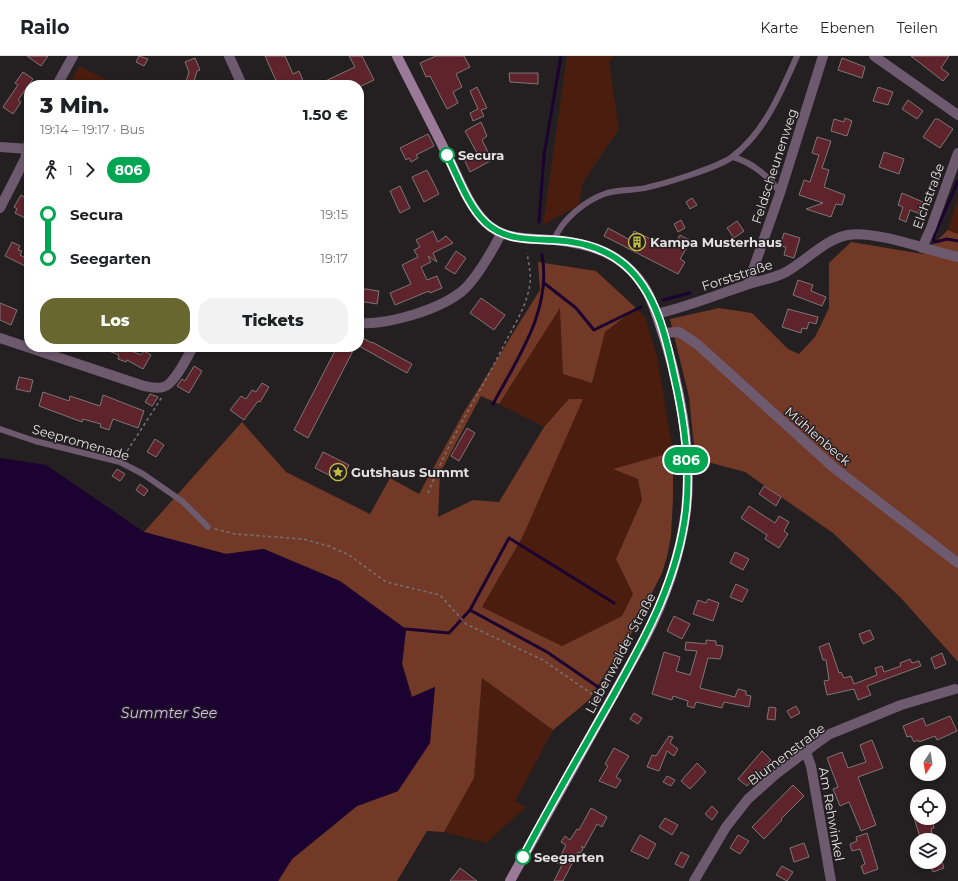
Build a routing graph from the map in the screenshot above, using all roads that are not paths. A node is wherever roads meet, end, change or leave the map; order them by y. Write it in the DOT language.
graph roads {
  1 [pos="73,56"];
  2 [pos="229,56"];
  3 [pos="397,56"];
  4 [pos="797,56"];
  5 [pos="823,56"];
  6 [pos="874,56"];
  7 [pos="60,80"];
  8 [pos="240,80"];
  9 [pos="958,115"];
  10 [pos="24,146"];
  11 [pos="0,147"];
  12 [pos="958,153"];
  13 [pos="733,157"];
  14 [pos="24,161"];
  15 [pos="780,193"];
  16 [pos="0,208"];
  17 [pos="501,234"];
  18 [pos="554,240"];
  19 [pos="922,248"];
  20 [pos="958,257"];
  21 [pos="748,284"];
  22 [pos="656,314"];
  23 [pos="364,323"];
  24 [pos="663,333"];
  25 [pos="0,338"];
  26 [pos="24,346"];
  27 [pos="42,352"];
  28 [pos="190,352"];
  29 [pos="0,429"];
  30 [pos="208,527"];
  31 [pos="958,563"];
  32 [pos="958,679"];
  33 [pos="956,692"];
  34 [pos="806,752"];
  35 [pos="510,881"];
  36 [pos="694,881"];
  37 [pos="831,881"];
  1 -- 7 [label="street"];
  2 -- 8 [label="street"];
  3 -- 17 [label="main road, Liebenwalder Straße"];
  4 -- 13 [label="lane"];
  5 -- 15 [label="street, Feldscheunenweg"];
  6 -- 9 [label="street"];
  10 -- 11 [label="street"];
  12 -- 19 [label="street, Elchstraße"];
  13 -- 15 [label="lane"];
  13 -- 18 [label="lane"];
  14 -- 16 [label="street"];
  15 -- 21 [label="street, Feldscheunenweg"];
  17 -- 18 [label="main road, Liebenwalder Straße"];
  17 -- 23 [label="street"];
  18 -- 22 [label="main road, Liebenwalder Straße"];
  19 -- 20 [label="street, Forststraße"];
  19 -- 21 [label="street, Forststraße"];
  21 -- 22 [label="street, Forststraße"];
  22 -- 24 [label="main road, Liebenwalder Straße"];
  24 -- 31 [label="street, Mühlenbeck"];
  24 -- 35 [label="main road, Liebenwalder Straße"];
  25 -- 26 [label="street"];
  27 -- 28 [label="street"];
  29 -- 30 [label="lane, Seepromenade"];
  32 -- 33 [label="street"];
  33 -- 34 [label="street, Blumenstraße"];
  34 -- 36 [label="street, Blumenstraße"];
  34 -- 37 [label="street, Am Rehwinkel"];
}
